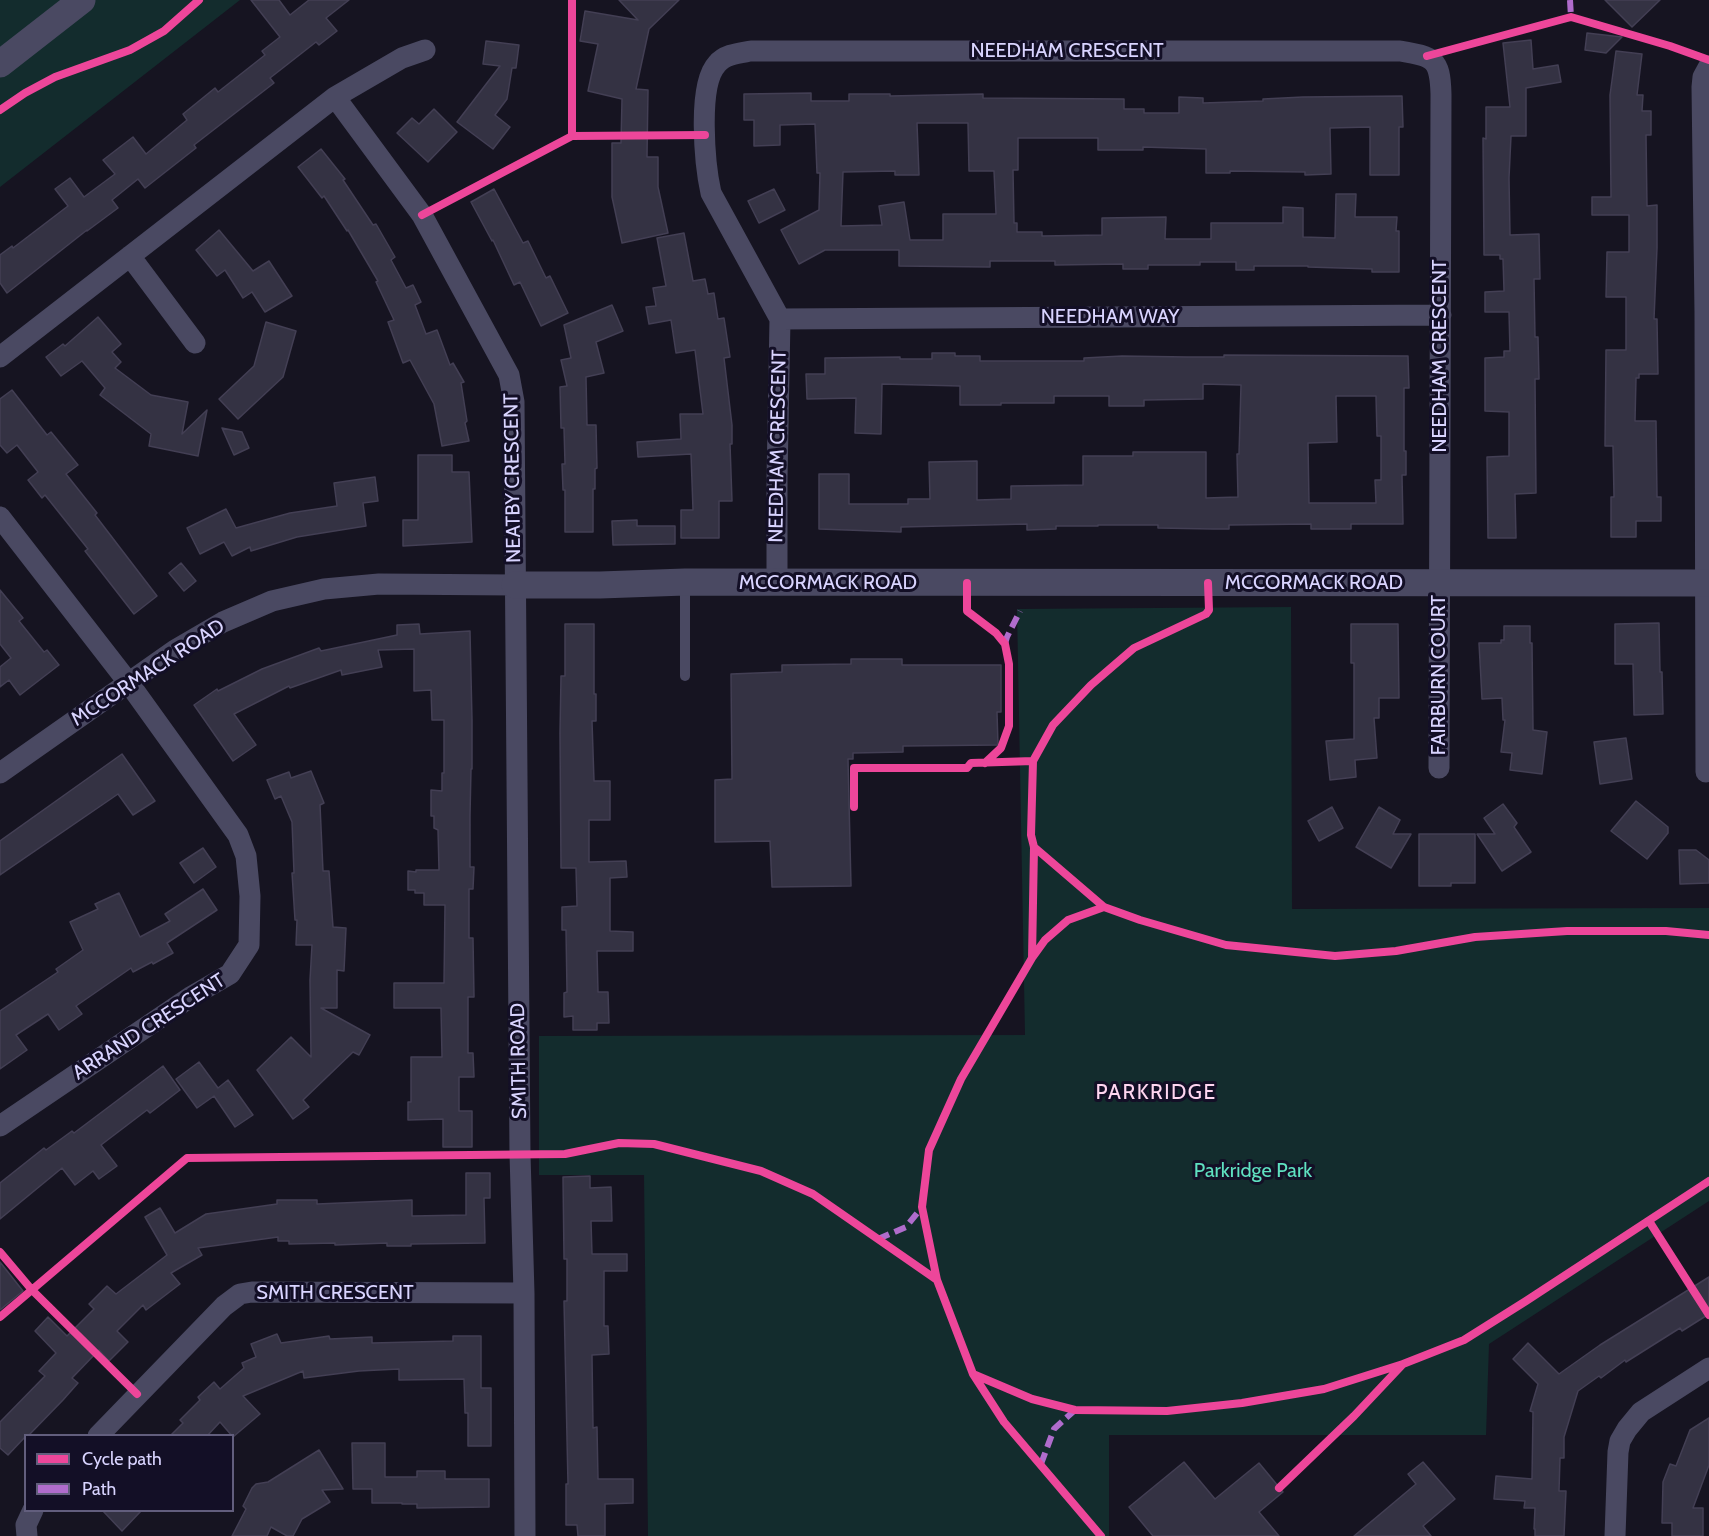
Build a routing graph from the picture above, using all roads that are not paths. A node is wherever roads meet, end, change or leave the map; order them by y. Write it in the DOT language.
graph roads {
  1 [pos="82,0"];
  2 [pos="425,50"];
  3 [pos="0,64"];
  4 [pos="1709,66"];
  5 [pos="335,97"];
  6 [pos="130,256"];
  7 [pos="1707,313"];
  8 [pos="1441,315"];
  9 [pos="780,319"];
  10 [pos="195,343"];
  11 [pos="0,357"];
  12 [pos="0,518"];
  13 [pos="685,582"];
  14 [pos="777,583"];
  15 [pos="1440,583"];
  16 [pos="1707,583"];
  17 [pos="515,585"];
  18 [pos="685,676"];
  19 [pos="128,682"];
  20 [pos="1439,768"];
  21 [pos="1706,772"];
  22 [pos="0,773"];
  23 [pos="0,1126"];
  24 [pos="524,1293"];
  25 [pos="1709,1368"];
  26 [pos="100,1434"];
  27 [pos="32,1512"];
  28 [pos="27,1536"];
  29 [pos="525,1536"];
  30 [pos="1615,1536"];
  1 -- 3 [label="street"];
  2 -- 5 [label="street"];
  4 -- 7 [label="street"];
  5 -- 6 [label="street"];
  5 -- 17 [label="street, NEATBY CRESCENT"];
  6 -- 10 [label="street"];
  6 -- 11 [label="street"];
  7 -- 16 [label="street"];
  8 -- 9 [label="street, NEEDHAM WAY"];
  8 -- 9 [label="street, NEEDHAM CRESCENT"];
  8 -- 15 [label="street, NEEDHAM CRESCENT"];
  9 -- 14 [label="street, NEEDHAM CRESCENT"];
  12 -- 19 [label="street"];
  13 -- 14 [label="street, MCCORMACK ROAD"];
  13 -- 17 [label="street, MCCORMACK ROAD"];
  13 -- 18 [label="lane"];
  14 -- 15 [label="street, MCCORMACK ROAD"];
  15 -- 16 [label="street, MCCORMACK ROAD"];
  15 -- 20 [label="street, FAIRBURN COURT"];
  16 -- 21 [label="street"];
  17 -- 19 [label="street, MCCORMACK ROAD"];
  17 -- 24 [label="street, SMITH ROAD"];
  19 -- 22 [label="street, MCCORMACK ROAD"];
  19 -- 23 [label="street, ARRAND CRESCENT"];
  24 -- 26 [label="street, SMITH CRESCENT"];
  24 -- 29 [label="street, SMITH ROAD"];
  25 -- 30 [label="street"];
  27 -- 28 [label="street"];
}
